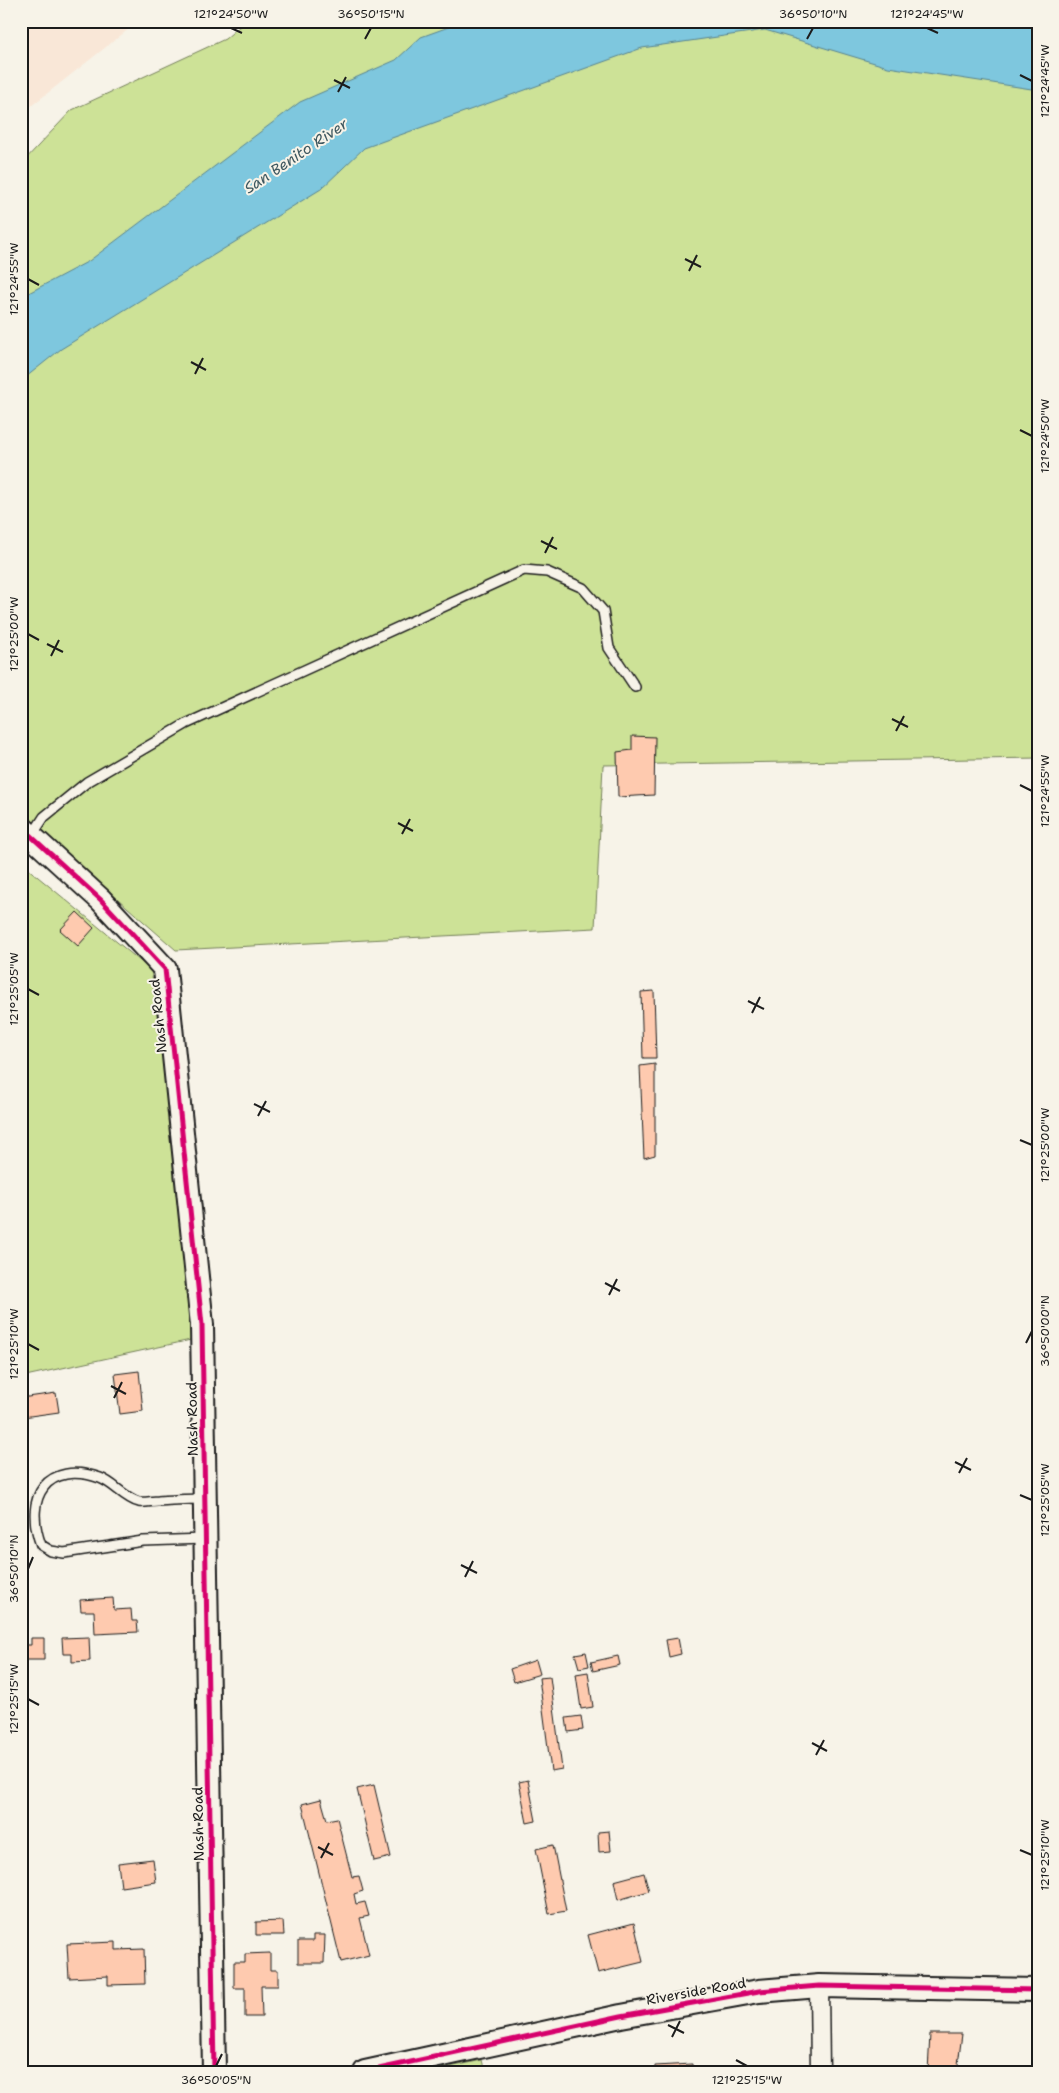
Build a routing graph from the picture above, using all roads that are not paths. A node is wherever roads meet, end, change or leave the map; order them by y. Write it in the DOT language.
graph roads {
  1 [pos="635,687"];
  2 [pos="26,832"];
  3 [pos="204,1498"];
  4 [pos="205,1539"];
  5 [pos="819,1986"];
  6 [pos="1038,1990"];
  7 [pos="214,2072"];
  8 [pos="365,2072"];
  9 [pos="820,2072"];
  1 -- 2 [label="lane"];
  2 -- 3 [label="street, Nash Road"];
  3 -- 4 [label="street, Nash Road"];
  3 -- 4 [label="lane"];
  4 -- 7 [label="street, Nash Road"];
  5 -- 6 [label="street, Riverside Road"];
  5 -- 8 [label="street, Riverside Road"];
  5 -- 9 [label="street"];
}
